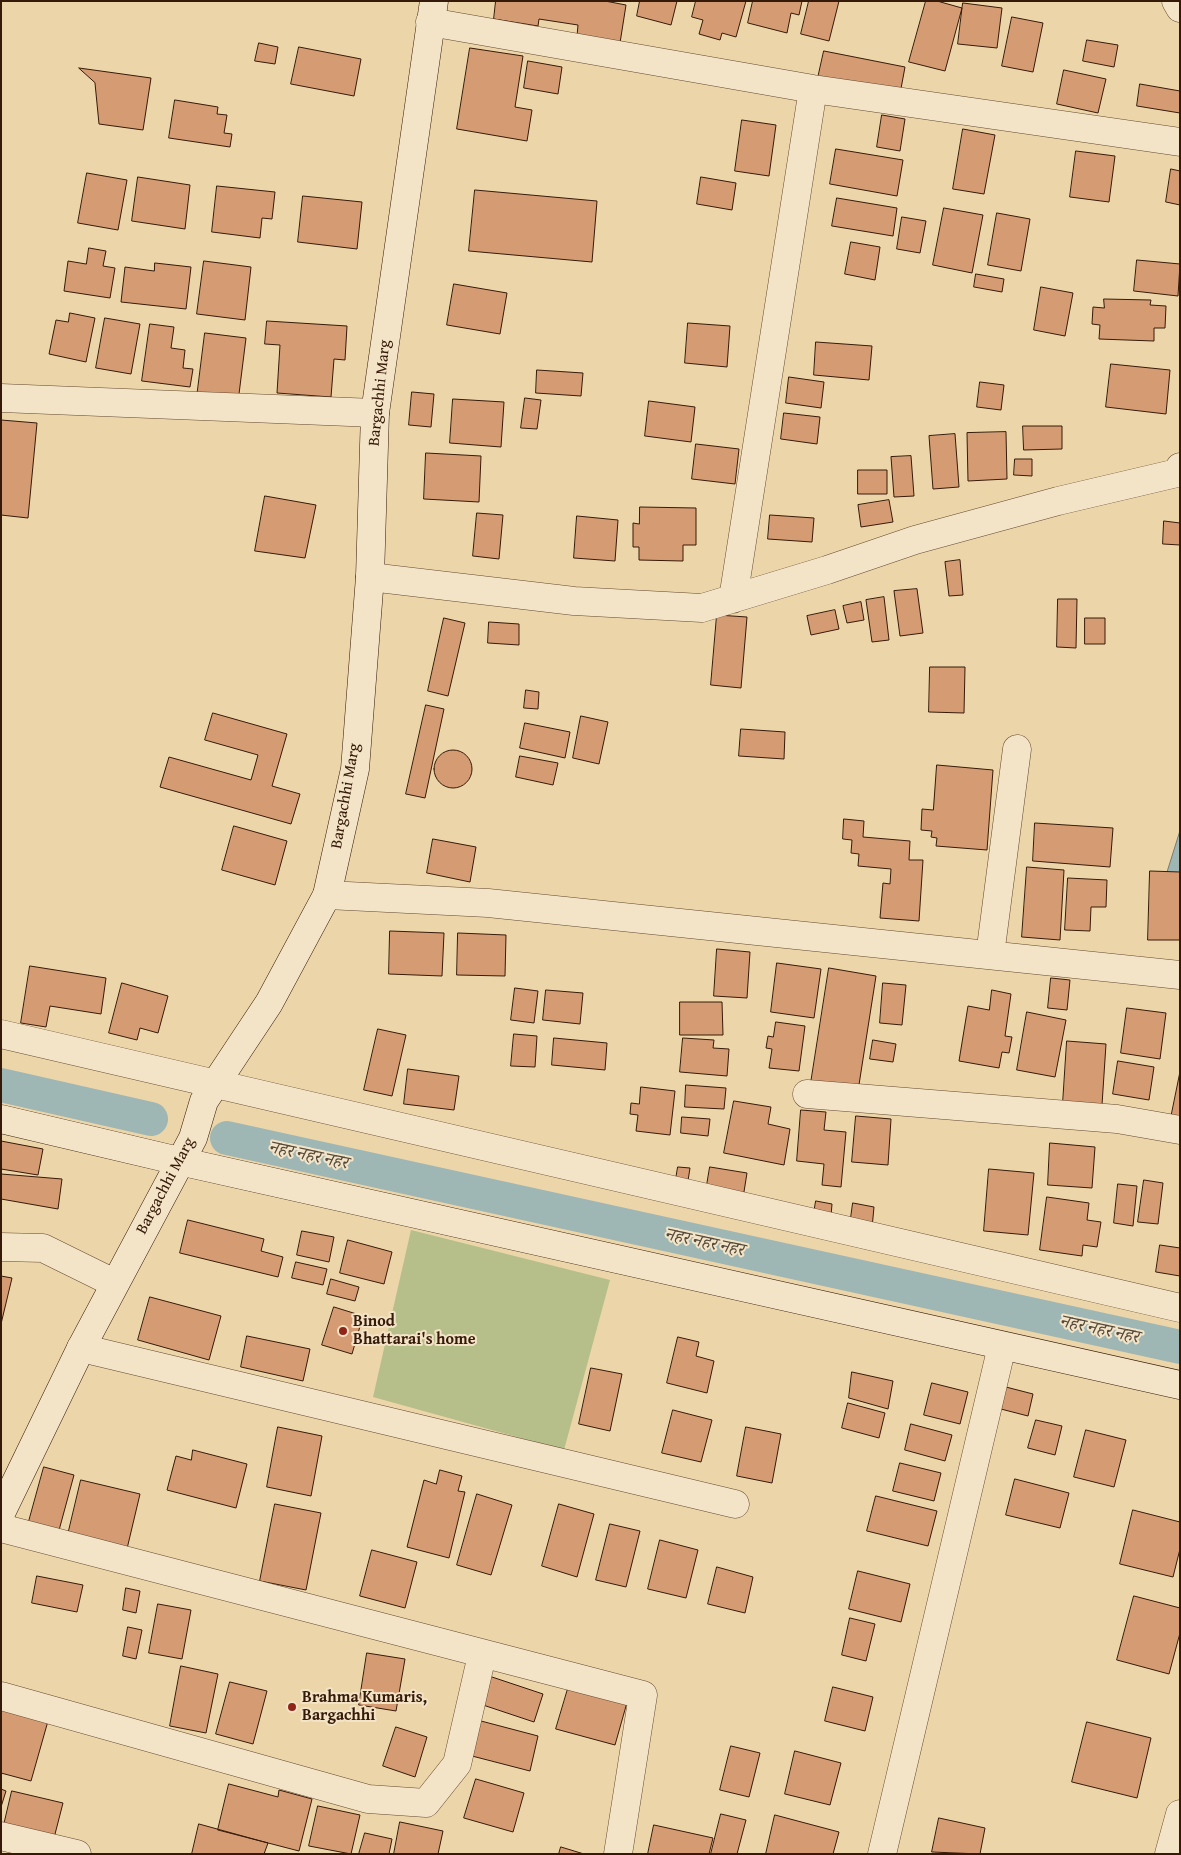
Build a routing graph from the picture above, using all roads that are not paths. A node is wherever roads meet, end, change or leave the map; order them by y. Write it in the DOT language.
graph roads {
  1 [pos="1176,1"];
  2 [pos="1180,8"];
  3 [pos="432,12"];
  4 [pos="813,89"];
  5 [pos="1180,142"];
  6 [pos="1,398"];
  7 [pos="376,413"];
  8 [pos="1179,472"];
  9 [pos="370,577"];
  10 [pos="734,599"];
  11 [pos="1017,749"];
  12 [pos="327,895"];
  13 [pos="990,954"];
  14 [pos="1180,975"];
  15 [pos="1,1034"];
  16 [pos="210,1092"];
  17 [pos="808,1094"];
  18 [pos="1,1119"];
  19 [pos="1180,1130"];
  20 [pos="179,1161"];
  21 [pos="1,1247"];
  22 [pos="114,1284"];
  23 [pos="1180,1308"];
  24 [pos="1002,1346"];
  25 [pos="81,1348"];
  26 [pos="1180,1385"];
  27 [pos="735,1504"];
  28 [pos="1,1513"];
  29 [pos="1,1528"];
  30 [pos="482,1655"];
  31 [pos="1,1696"];
  32 [pos="1180,1814"];
  33 [pos="1,1836"];
  34 [pos="77,1854"];
  35 [pos="618,1854"];
  36 [pos="882,1854"];
  37 [pos="1169,1854"];
  1 -- 2 [label="street"];
  3 -- 4 [label="street"];
  3 -- 7 [label="street, Bargachhi Marg"];
  4 -- 5 [label="street"];
  4 -- 10 [label="street"];
  6 -- 7 [label="street"];
  7 -- 9 [label="street, Bargachhi Marg"];
  8 -- 10 [label="street"];
  9 -- 10 [label="street"];
  9 -- 12 [label="street, Bargachhi Marg"];
  11 -- 13 [label="street"];
  12 -- 13 [label="street"];
  12 -- 16 [label="street, Bargachhi Marg"];
  13 -- 14 [label="street"];
  15 -- 16 [label="street"];
  16 -- 20 [label="street, Bargachhi Marg"];
  16 -- 23 [label="street"];
  17 -- 19 [label="street"];
  18 -- 20 [label="street"];
  20 -- 22 [label="street, Bargachhi Marg"];
  20 -- 24 [label="street"];
  21 -- 22 [label="street"];
  22 -- 25 [label="street, Bargachhi Marg"];
  24 -- 26 [label="street"];
  24 -- 36 [label="street"];
  25 -- 27 [label="street"];
  25 -- 28 [label="street, Bargachhi Marg"];
  29 -- 30 [label="street"];
  30 -- 31 [label="street"];
  30 -- 35 [label="street"];
  32 -- 37 [label="street"];
  33 -- 34 [label="street"];
}
